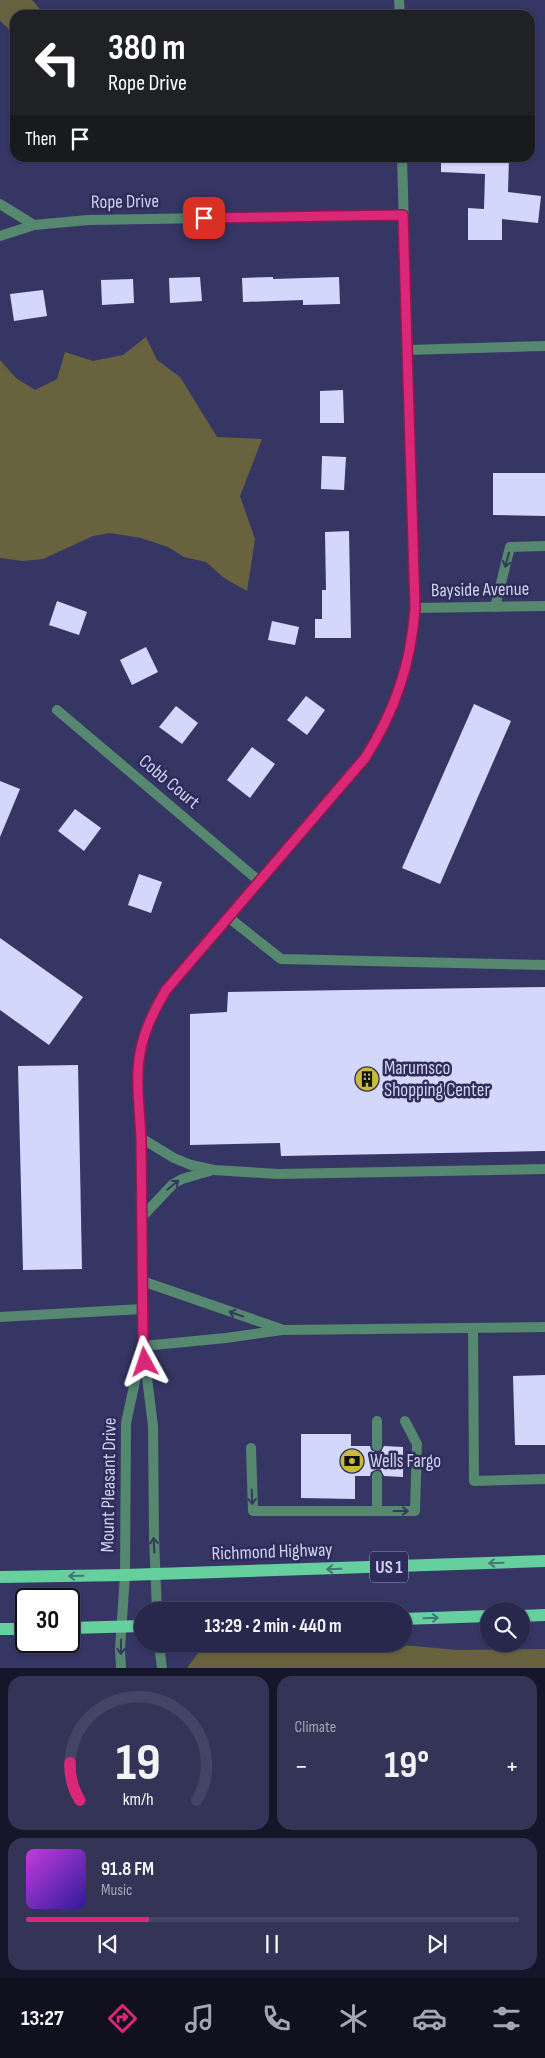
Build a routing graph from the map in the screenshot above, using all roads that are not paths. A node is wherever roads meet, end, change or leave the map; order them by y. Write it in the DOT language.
graph roads {
  1 [pos="402,162"];
  2 [pos="0,204"];
  3 [pos="403,215"];
  4 [pos="34,225"];
  5 [pos="0,236"];
  6 [pos="545,346"];
  7 [pos="407,350"];
  8 [pos="545,546"];
  9 [pos="545,606"];
  10 [pos="494,607"];
  11 [pos="415,608"];
  12 [pos="57,710"];
  13 [pos="260,881"];
  14 [pos="228,917"];
  15 [pos="545,965"];
  16 [pos="141,1138"];
  17 [pos="545,1169"];
  18 [pos="214,1170"];
  19 [pos="141,1218"];
  20 [pos="142,1281"];
  21 [pos="142,1309"];
  22 [pos="0,1317"];
  23 [pos="545,1327"];
  24 [pos="474,1328"];
  25 [pos="282,1330"];
  26 [pos="143,1346"];
  27 [pos="377,1421"];
  28 [pos="405,1421"];
  29 [pos="377,1446"];
  30 [pos="251,1448"];
  31 [pos="377,1476"];
  32 [pos="545,1479"];
  33 [pos="376,1511"];
  34 [pos="545,1562"];
  35 [pos="156,1574"];
  36 [pos="125,1575"];
  37 [pos="0,1577"];
  38 [pos="157,1602"];
  39 [pos="545,1615"];
  40 [pos="480,1616"];
  41 [pos="530,1616"];
  42 [pos="412,1619"];
  43 [pos="122,1626"];
  44 [pos="134,1626"];
  45 [pos="80,1628"];
  46 [pos="15,1629"];
  47 [pos="0,1630"];
  48 [pos="160,1652"];
  49 [pos="122,1668"];
  50 [pos="162,1668"];
  1 -- 3 [label="street, Mount Pleasant Drive"];
  2 -- 4 [label="street"];
  3 -- 4 [label="street, Rope Drive"];
  3 -- 7 [label="street, Mount Pleasant Drive"];
  4 -- 5 [label="street, Rope Drive"];
  6 -- 7 [label="street"];
  7 -- 11 [label="street, Mount Pleasant Drive"];
  8 -- 10 [label="street, one-way"];
  9 -- 10 [label="street, Bayside Avenue"];
  10 -- 11 [label="street, Bayside Avenue"];
  11 -- 13 [label="street, Mount Pleasant Drive"];
  12 -- 13 [label="street, Cobb Court"];
  13 -- 14 [label="street, Mount Pleasant Drive"];
  14 -- 15 [label="street"];
  14 -- 16 [label="street, Mount Pleasant Drive"];
  16 -- 18 [label="street"];
  16 -- 19 [label="street, Mount Pleasant Drive"];
  17 -- 18 [label="street"];
  19 -- 18 [label="street, one-way"];
  19 -- 20 [label="street, Mount Pleasant Drive"];
  20 -- 21 [label="street, Mount Pleasant Drive"];
  25 -- 20 [label="street, one-way"];
  21 -- 22 [label="street"];
  21 -- 26 [label="street, Mount Pleasant Drive"];
  23 -- 24 [label="street"];
  24 -- 25 [label="street"];
  24 -- 32 [label="street"];
  25 -- 26 [label="street"];
  35 -- 26 [label="street, Mount Pleasant Drive, one-way"];
  26 -- 36 [label="street, Mount Pleasant Drive"];
  27 -- 29 [label="street"];
  33 -- 28 [label="street, one-way"];
  30 -- 33 [label="street, one-way"];
  31 -- 33 [label="street"];
  34 -- 35 [label="main road, Richmond Highway / US 1, one-way"];
  35 -- 36 [label="main road, Richmond Highway / US 1"];
  35 -- 38 [label="street, Mount Pleasant Drive"];
  36 -- 37 [label="main road, Richmond Highway / US 1, one-way"];
  36 -- 43 [label="street, Mount Pleasant Drive"];
  39 -- 41 [label="main road"];
  42 -- 40 [label="main road, one-way"];
  43 -- 44 [label="main road"];
  43 -- 45 [label="main road"];
  43 -- 49 [label="street, Mount Pleasant Drive, one-way"];
  46 -- 47 [label="main road"];
  48 -- 50 [label="street"];
}
